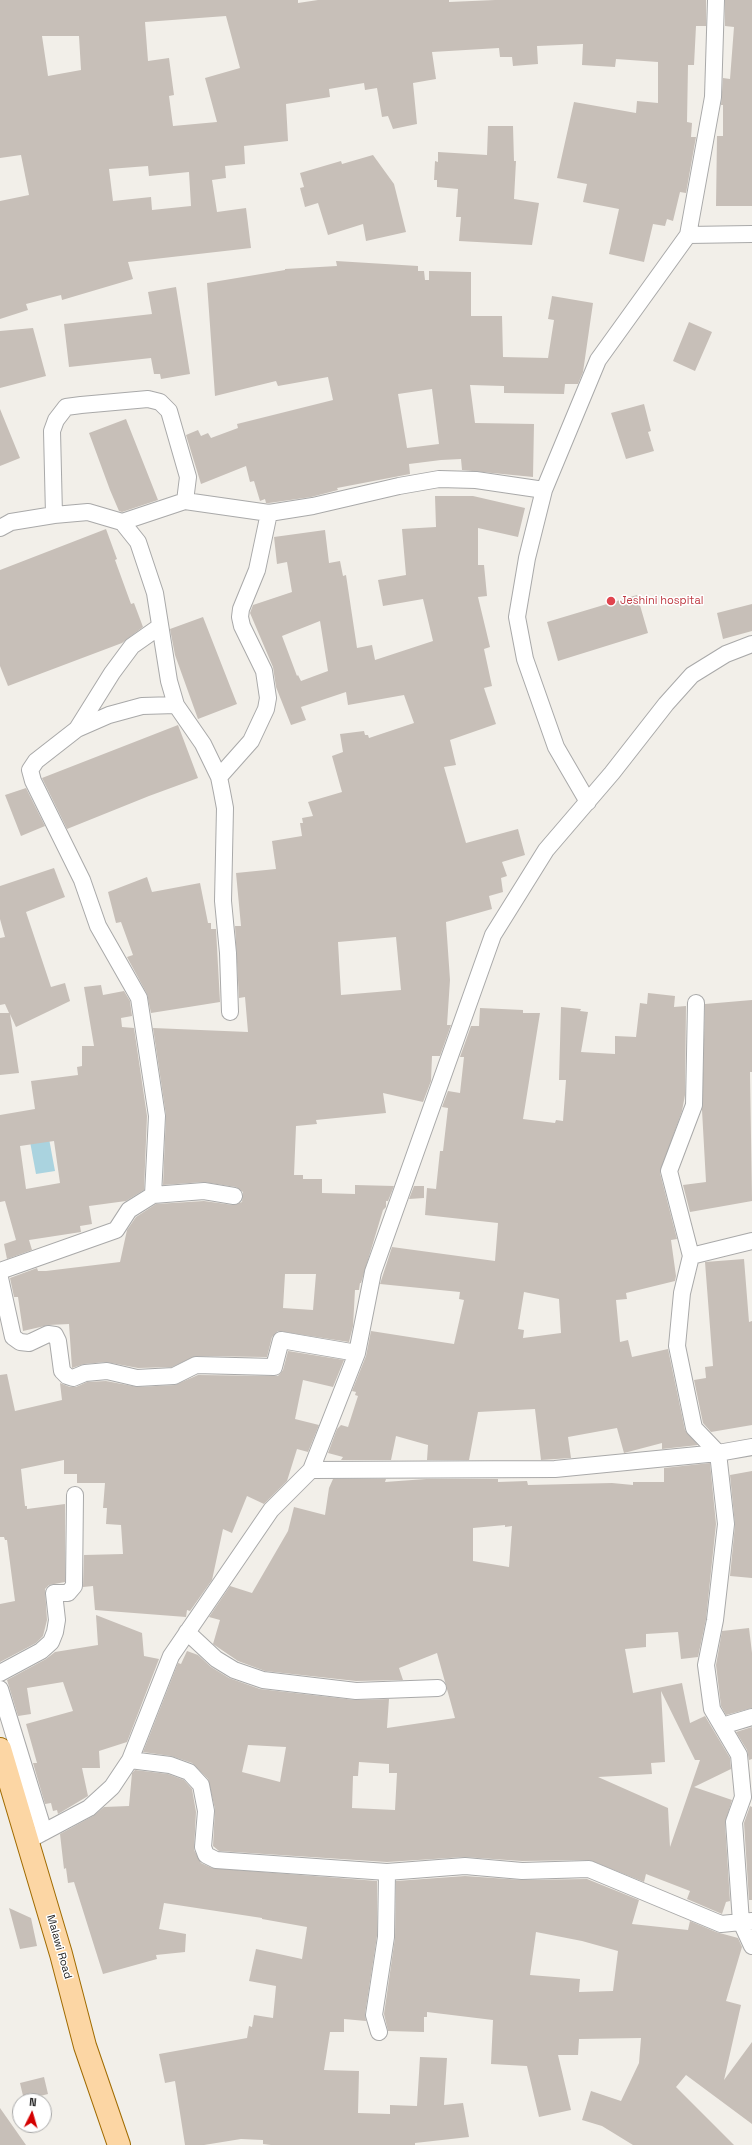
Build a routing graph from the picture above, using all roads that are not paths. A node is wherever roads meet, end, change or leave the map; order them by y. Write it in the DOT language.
graph roads {
  1 [pos="716,0"];
  2 [pos="752,234"];
  3 [pos="688,235"];
  4 [pos="544,490"];
  5 [pos="185,501"];
  6 [pos="269,513"];
  7 [pos="54,515"];
  8 [pos="122,522"];
  9 [pos="0,528"];
  10 [pos="159,627"];
  11 [pos="752,644"];
  12 [pos="176,705"];
  13 [pos="77,729"];
  14 [pos="218,777"];
  15 [pos="588,802"];
  16 [pos="696,1003"];
  17 [pos="230,1012"];
  18 [pos="153,1195"];
  19 [pos="234,1196"];
  20 [pos="752,1242"];
  21 [pos="691,1256"];
  22 [pos="0,1272"];
  23 [pos="0,1278"];
  24 [pos="357,1353"];
  25 [pos="752,1447"];
  26 [pos="718,1453"];
  27 [pos="312,1470"];
  28 [pos="75,1495"];
  29 [pos="187,1632"];
  30 [pos="0,1673"];
  31 [pos="438,1688"];
  32 [pos="0,1689"];
  33 [pos="752,1717"];
  34 [pos="722,1726"];
  35 [pos="0,1748"];
  36 [pos="130,1760"];
  37 [pos="35,1837"];
  38 [pos="387,1872"];
  39 [pos="746,1922"];
  40 [pos="752,1946"];
  41 [pos="379,2032"];
  42 [pos="119,2145"];
  1 -- 3 [label="street"];
  2 -- 3 [label="street"];
  3 -- 4 [label="street"];
  4 -- 6 [label="street"];
  4 -- 15 [label="street"];
  5 -- 6 [label="street"];
  5 -- 7 [label="street"];
  5 -- 8 [label="street"];
  6 -- 14 [label="street"];
  7 -- 8 [label="street"];
  7 -- 9 [label="street"];
  8 -- 10 [label="street"];
  10 -- 12 [label="street"];
  10 -- 13 [label="street"];
  11 -- 15 [label="street"];
  12 -- 13 [label="street"];
  12 -- 14 [label="street"];
  13 -- 18 [label="street"];
  14 -- 17 [label="street"];
  15 -- 24 [label="street"];
  16 -- 21 [label="street"];
  18 -- 19 [label="street"];
  18 -- 22 [label="street"];
  20 -- 21 [label="street"];
  21 -- 26 [label="street"];
  23 -- 24 [label="street"];
  24 -- 27 [label="street"];
  25 -- 26 [label="street"];
  26 -- 27 [label="street"];
  26 -- 34 [label="street"];
  27 -- 29 [label="street"];
  28 -- 30 [label="street"];
  29 -- 31 [label="street"];
  29 -- 36 [label="street"];
  32 -- 37 [label="street"];
  33 -- 34 [label="street"];
  34 -- 39 [label="street"];
  35 -- 37 [label="main road, Malawi Road"];
  36 -- 37 [label="street"];
  36 -- 38 [label="street"];
  37 -- 42 [label="main road, Malawi Road"];
  38 -- 39 [label="street"];
  38 -- 41 [label="street"];
  39 -- 40 [label="street"];
}
